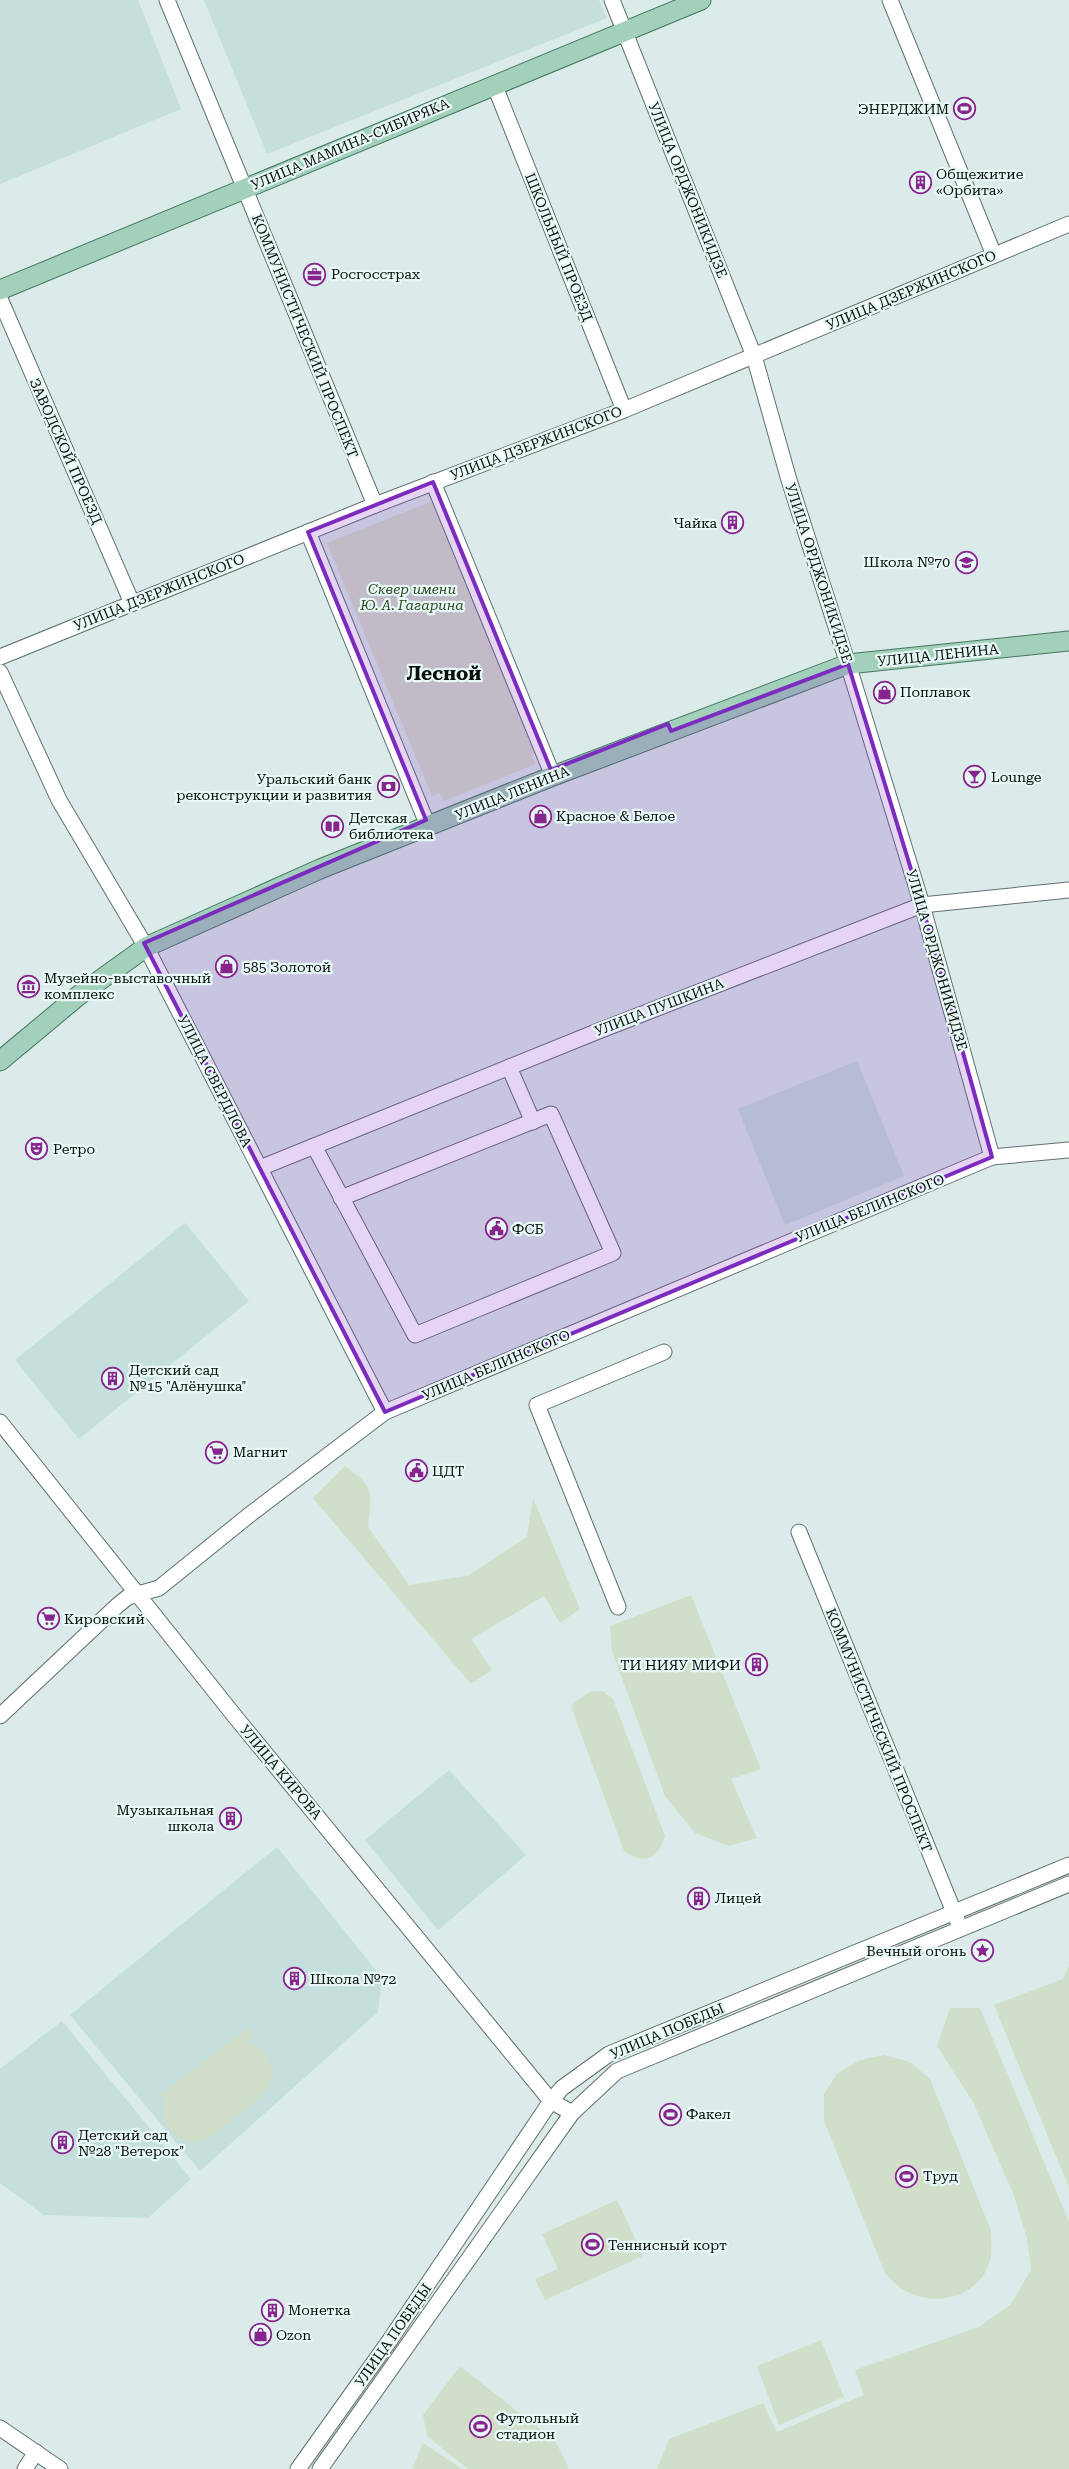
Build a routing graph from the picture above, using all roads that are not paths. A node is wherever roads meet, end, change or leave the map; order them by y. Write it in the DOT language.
graph roads {
  1 [pos="167,0"];
  2 [pos="612,0"];
  3 [pos="701,0"];
  4 [pos="890,0"];
  5 [pos="625,30"];
  6 [pos="494,84"];
  7 [pos="244,188"];
  8 [pos="1069,224"];
  9 [pos="994,255"];
  10 [pos="0,290"];
  11 [pos="0,299"];
  12 [pos="754,356"];
  13 [pos="624,410"];
  14 [pos="433,482"];
  15 [pos="375,505"];
  16 [pos="308,532"];
  17 [pos="132,603"];
  18 [pos="1069,632"];
  19 [pos="1069,641"];
  20 [pos="1001,644"];
  21 [pos="0,657"];
  22 [pos="847,660"];
  23 [pos="0,672"];
  24 [pos="552,773"];
  25 [pos="427,823"];
  26 [pos="1069,890"];
  27 [pos="922,905"];
  28 [pos="145,945"];
  29 [pos="0,1053"];
  30 [pos="0,1061"];
  31 [pos="509,1067"];
  32 [pos="533,1122"];
  33 [pos="314,1146"];
  34 [pos="1069,1150"];
  35 [pos="992,1158"];
  36 [pos="260,1168"];
  37 [pos="342,1198"];
  38 [pos="664,1352"];
  39 [pos="385,1412"];
  40 [pos="0,1422"];
  41 [pos="798,1532"];
  42 [pos="139,1594"];
  43 [pos="618,1607"];
  44 [pos="0,1716"];
  45 [pos="1069,1866"];
  46 [pos="1069,1884"];
  47 [pos="954,1913"];
  48 [pos="960,1928"];
  49 [pos="551,2101"];
  50 [pos="572,2113"];
  51 [pos="0,2428"];
  52 [pos="36,2452"];
  53 [pos="25,2469"];
  54 [pos="60,2469"];
  55 [pos="298,2469"];
  56 [pos="320,2469"];
  1 -- 7 [label="street, КОММУНИСТИЧЕСКИЙ ПРОСПЕКТ"];
  2 -- 5 [label="street, УЛИЦА ОРДЖОНИКИДЗЕ"];
  3 -- 5 [label="main road, УЛИЦА МАМИНА-СИБИРЯКА"];
  4 -- 9 [label="street"];
  5 -- 6 [label="main road, УЛИЦА МАМИНА-СИБИРЯКА"];
  5 -- 12 [label="street, УЛИЦА ОРДЖОНИКИДЗЕ"];
  6 -- 7 [label="main road, УЛИЦА МАМИНА-СИБИРЯКА"];
  6 -- 13 [label="street, ШКОЛЬНЫЙ ПРОЕЗД"];
  7 -- 10 [label="main road, УЛИЦА МАМИНА-СИБИРЯКА"];
  7 -- 15 [label="street, КОММУНИСТИЧЕСКИЙ ПРОСПЕКТ"];
  8 -- 9 [label="street, УЛИЦА ДЗЕРЖИНСКОГО"];
  9 -- 12 [label="street, УЛИЦА ДЗЕРЖИНСКОГО"];
  11 -- 17 [label="street, ЗАВОДСКОЙ ПРОЕЗД"];
  12 -- 13 [label="street, УЛИЦА ДЗЕРЖИНСКОГО"];
  12 -- 22 [label="street, УЛИЦА ОРДЖОНИКИДЗЕ"];
  13 -- 14 [label="street, УЛИЦА ДЗЕРЖИНСКОГО"];
  14 -- 15 [label="street, УЛИЦА ДЗЕРЖИНСКОГО"];
  14 -- 24 [label="street"];
  15 -- 16 [label="street, УЛИЦА ДЗЕРЖИНСКОГО"];
  16 -- 17 [label="street, УЛИЦА ДЗЕРЖИНСКОГО"];
  16 -- 25 [label="street"];
  17 -- 21 [label="street, УЛИЦА ДЗЕРЖИНСКОГО"];
  18 -- 20 [label="main road"];
  19 -- 20 [label="main road, УЛИЦА ЛЕНИНА"];
  20 -- 22 [label="main road, УЛИЦА ЛЕНИНА"];
  22 -- 24 [label="main road, УЛИЦА ЛЕНИНА"];
  22 -- 27 [label="street, УЛИЦА ОРДЖОНИКИДЗЕ"];
  23 -- 28 [label="street, УЛИЦА СВЕРДЛОВА"];
  24 -- 25 [label="main road, УЛИЦА ЛЕНИНА"];
  25 -- 28 [label="main road, УЛИЦА ЛЕНИНА"];
  26 -- 27 [label="street, УЛИЦА ПУШКИНА"];
  27 -- 31 [label="street, УЛИЦА ПУШКИНА"];
  27 -- 35 [label="street, УЛИЦА ОРДЖОНИКИДЗЕ"];
  28 -- 29 [label="main road"];
  28 -- 30 [label="main road, УЛИЦА ЛЕНИНА"];
  28 -- 36 [label="street, УЛИЦА СВЕРДЛОВА"];
  31 -- 32 [label="street"];
  31 -- 33 [label="street, УЛИЦА ПУШКИНА"];
  32 -- 37 [label="street"];
  32 -- 37 [label="street"];
  33 -- 36 [label="street, УЛИЦА ПУШКИНА"];
  33 -- 37 [label="street"];
  34 -- 35 [label="street, УЛИЦА БЕЛИНСКОГО"];
  35 -- 39 [label="street, УЛИЦА БЕЛИНСКОГО"];
  36 -- 39 [label="street, УЛИЦА СВЕРДЛОВА"];
  38 -- 43 [label="street"];
  39 -- 42 [label="street, УЛИЦА БЕЛИНСКОГО"];
  40 -- 42 [label="street, УЛИЦА КИРОВА"];
  41 -- 47 [label="street, КОММУНИСТИЧЕСКИЙ ПРОСПЕКТ"];
  42 -- 44 [label="street, УЛИЦА БЕЛИНСКОГО"];
  42 -- 49 [label="street, УЛИЦА КИРОВА"];
  45 -- 47 [label="street, УЛИЦА ПОБЕДЫ"];
  46 -- 48 [label="street, УЛИЦА ПОБЕДЫ"];
  47 -- 48 [label="street, КОММУНИСТИЧЕСКИЙ ПРОСПЕКТ"];
  47 -- 49 [label="street, УЛИЦА ПОБЕДЫ"];
  48 -- 50 [label="street, УЛИЦА ПОБЕДЫ"];
  49 -- 50 [label="street, УЛИЦА КИРОВА"];
  49 -- 55 [label="street, УЛИЦА ПОБЕДЫ"];
  50 -- 56 [label="street, УЛИЦА ПОБЕДЫ"];
  51 -- 52 [label="street"];
  52 -- 53 [label="street"];
  52 -- 54 [label="street"];
}
